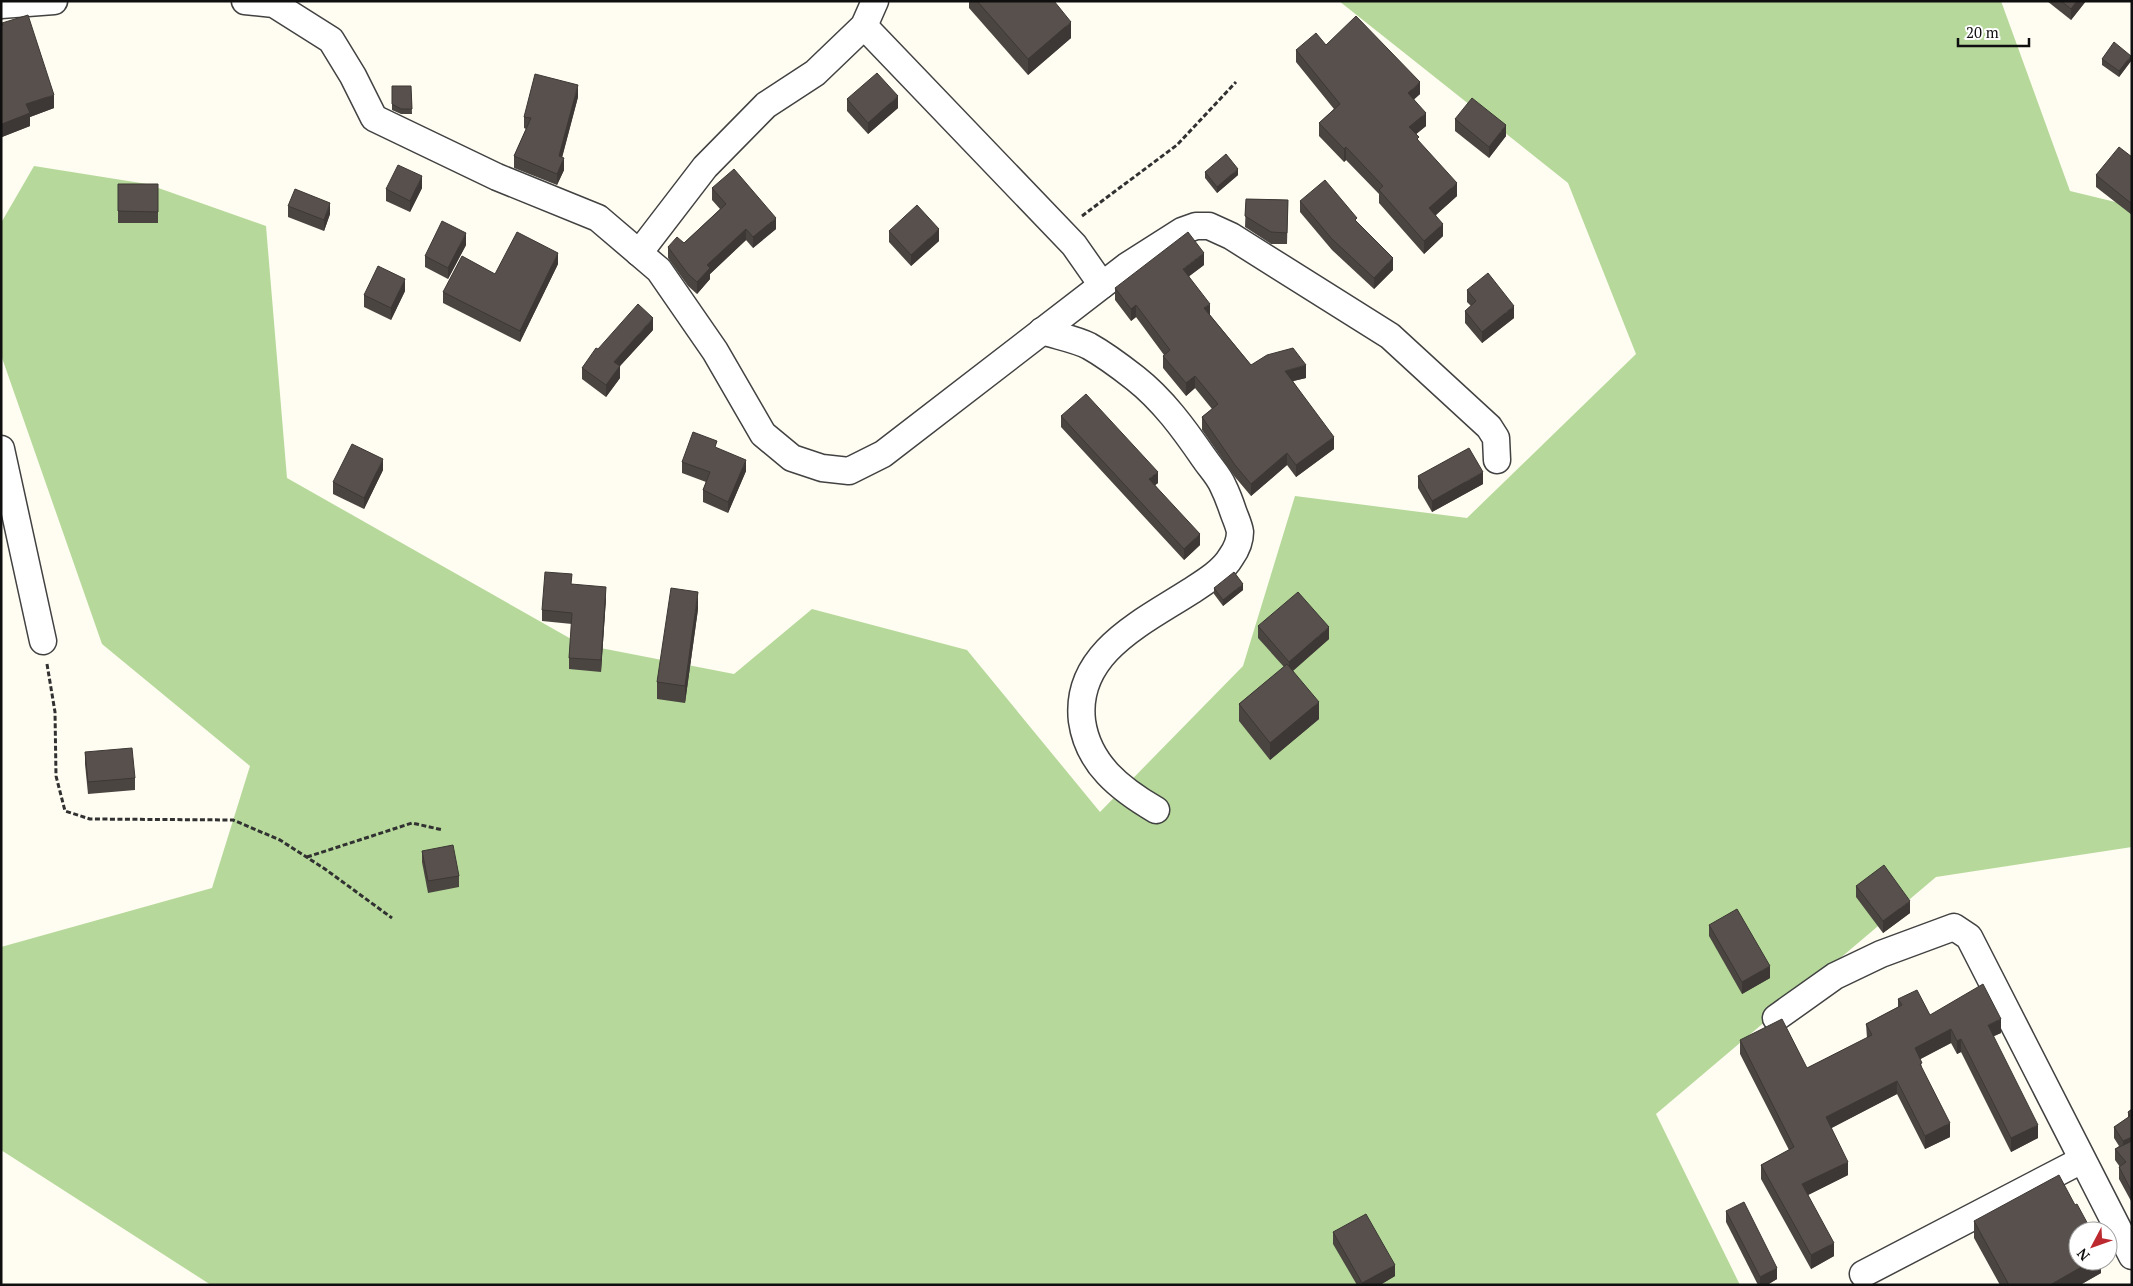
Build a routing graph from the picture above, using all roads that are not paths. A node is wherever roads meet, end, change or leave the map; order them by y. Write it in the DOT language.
graph roads {
  1 [pos="54,1"];
  2 [pos="245,1"];
  3 [pos="876,1"];
  4 [pos="275,2"];
  5 [pos="1,6"];
  6 [pos="864,26"];
  7 [pos="639,253"];
  8 [pos="1102,285"];
  9 [pos="1042,331"];
  10 [pos="1,449"];
  11 [pos="1497,460"];
  12 [pos="43,641"];
  13 [pos="1156,810"];
  14 [pos="1776,1018"];
  15 [pos="2082,1160"];
  16 [pos="2132,1256"];
  17 [pos="1863,1274"];
  1 -- 5 [label="street"];
  2 -- 4 [label="street"];
  3 -- 6 [label="street"];
  4 -- 7 [label="street"];
  6 -- 7 [label="street"];
  6 -- 8 [label="street"];
  7 -- 9 [label="street"];
  8 -- 9 [label="street"];
  8 -- 11 [label="street"];
  9 -- 13 [label="street"];
  10 -- 12 [label="street"];
  14 -- 15 [label="street"];
  15 -- 16 [label="street"];
  15 -- 17 [label="street"];
}
